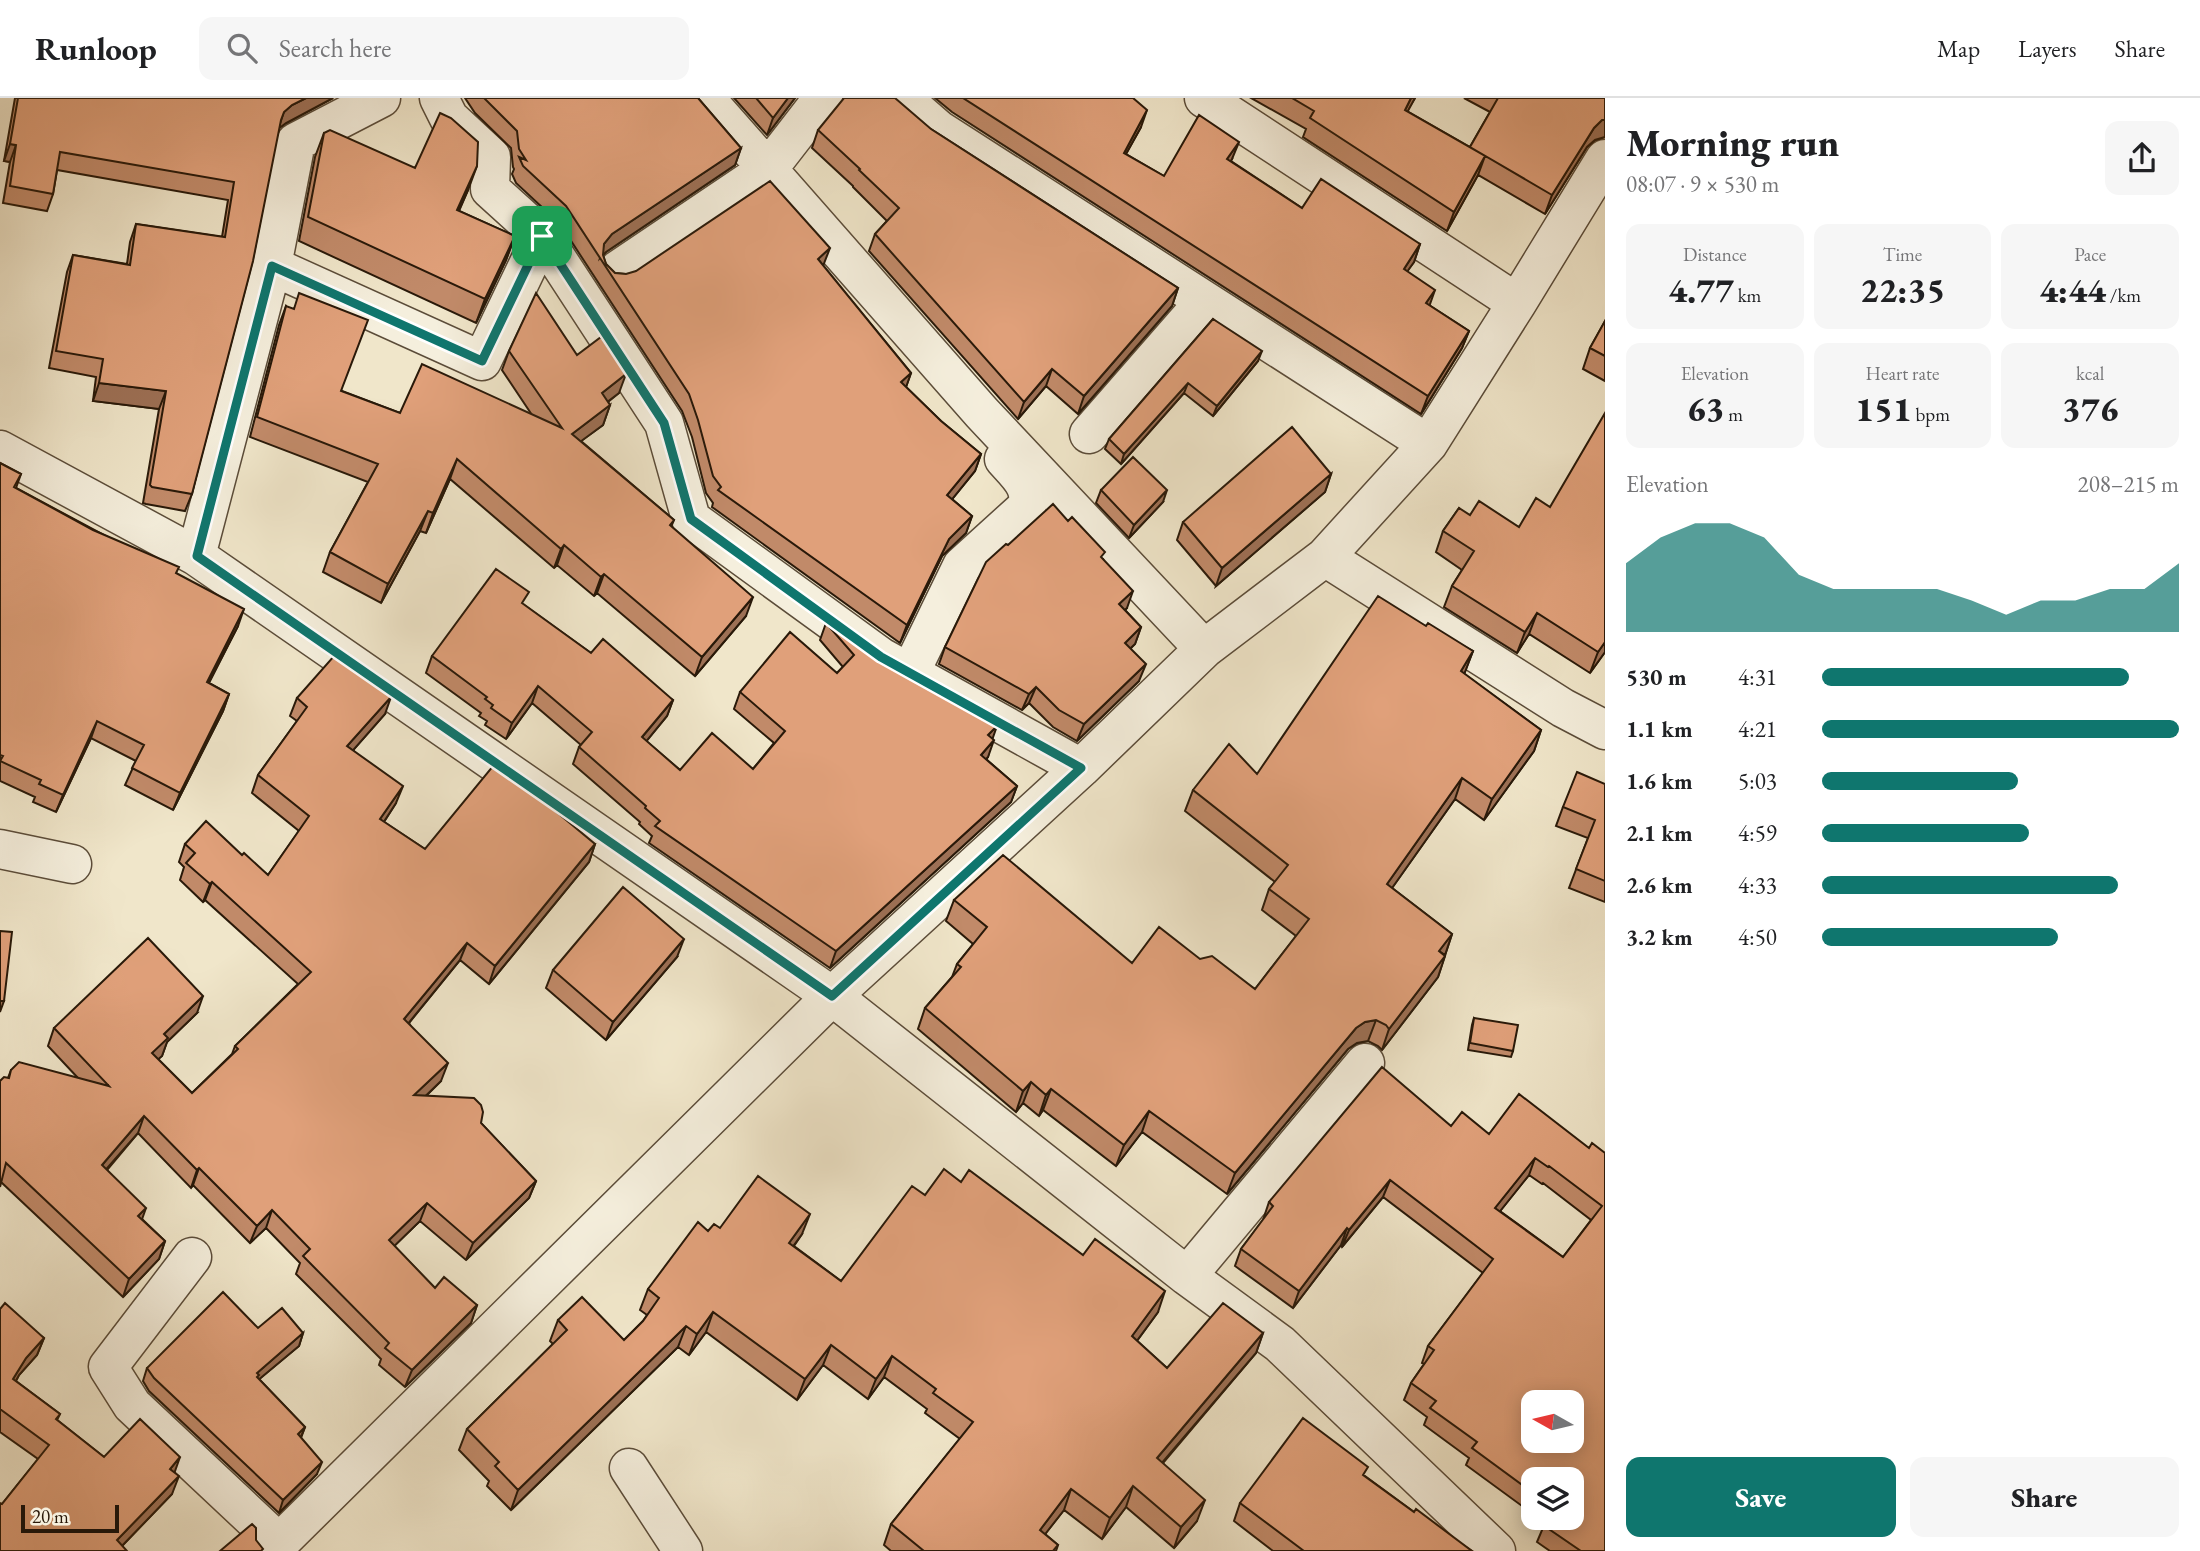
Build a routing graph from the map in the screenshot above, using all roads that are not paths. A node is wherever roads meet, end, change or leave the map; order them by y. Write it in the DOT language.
graph roads {
  1 [pos="381,98"];
  2 [pos="439,98"];
  3 [pos="705,98"];
  4 [pos="823,98"];
  5 [pos="902,98"];
  6 [pos="1204,98"];
  7 [pos="1605,159"];
  8 [pos="768,169"];
  9 [pos="542,236"];
  10 [pos="272,266"];
  11 [pos="836,269"];
  12 [pos="618,270"];
  13 [pos="1205,301"];
  14 [pos="1517,303"];
  15 [pos="1089,434"];
  16 [pos="1427,443"];
  17 [pos="0,450"];
  18 [pos="197,556"];
  19 [pos="1325,557"];
  20 [pos="1204,649"];
  21 [pos="910,673"];
  22 [pos="1605,730"];
  23 [pos="1081,768"];
  24 [pos="0,849"];
  25 [pos="72,863"];
  26 [pos="832,996"];
  27 [pos="1365,1063"];
  28 [pos="192,1257"];
  29 [pos="1187,1276"];
  30 [pos="629,1468"];
  31 [pos="275,1547"];
  32 [pos="683,1551"];
  33 [pos="1496,1551"];
  1 -- 10 [label="street"];
  2 -- 9 [label="street"];
  3 -- 8 [label="street"];
  4 -- 8 [label="street"];
  5 -- 13 [label="street"];
  6 -- 14 [label="street"];
  7 -- 14 [label="street"];
  8 -- 12 [label="street"];
  8 -- 20 [label="street"];
  9 -- 10 [label="street"];
  9 -- 21 [label="street"];
  10 -- 18 [label="street"];
  11 -- 21 [label="street"];
  13 -- 15 [label="street"];
  13 -- 16 [label="street"];
  14 -- 16 [label="street"];
  16 -- 19 [label="street"];
  17 -- 18 [label="street"];
  18 -- 26 [label="street"];
  19 -- 20 [label="street"];
  19 -- 22 [label="street"];
  20 -- 23 [label="street"];
  21 -- 23 [label="street"];
  23 -- 26 [label="street"];
  24 -- 25 [label="street"];
  26 -- 29 [label="street"];
  26 -- 31 [label="street"];
  27 -- 29 [label="street"];
  28 -- 31 [label="street"];
  29 -- 33 [label="street"];
  30 -- 32 [label="street"];
}
